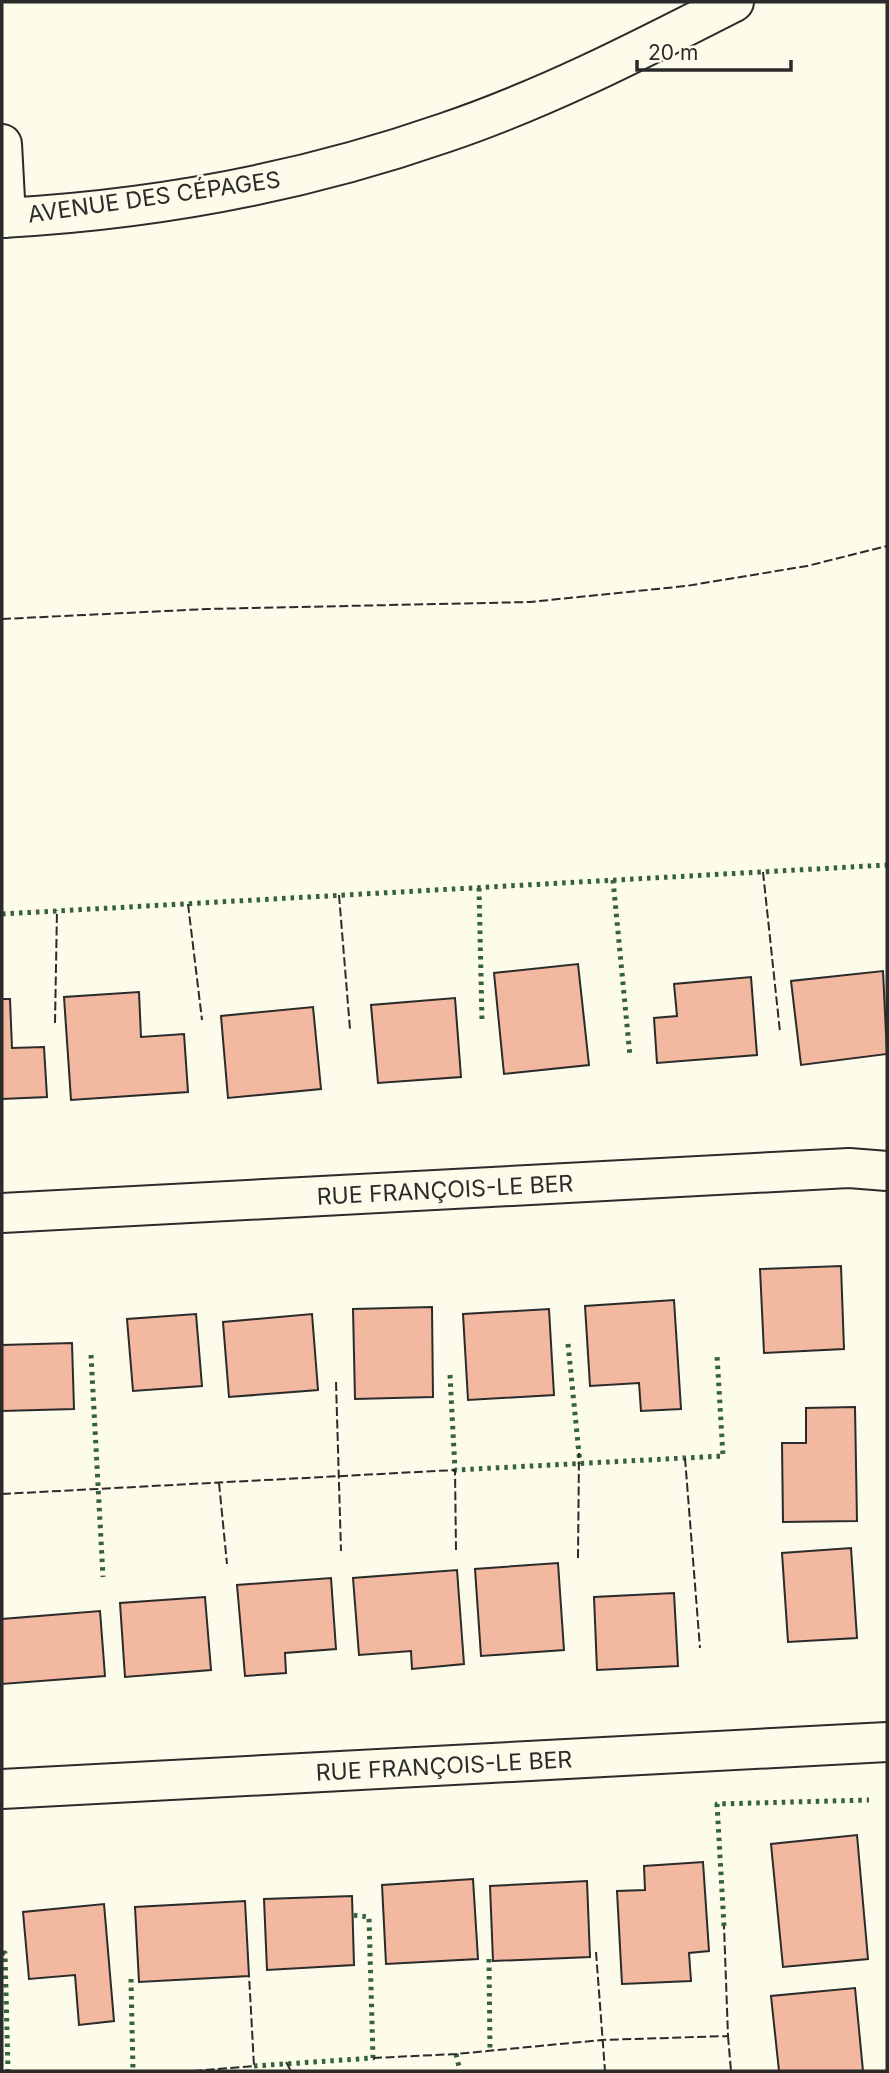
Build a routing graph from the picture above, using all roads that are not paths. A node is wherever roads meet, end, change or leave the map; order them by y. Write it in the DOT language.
graph roads {
  1 [pos="734,2"];
  2 [pos="2,144"];
  3 [pos="4,218"];
  4 [pos="887,1171"];
  5 [pos="2,1213"];
  6 [pos="887,1742"];
  7 [pos="2,1789"];
  1 -- 3 [label="street, AVENUE DES CÉPAGES"];
  2 -- 3 [label="street"];
  4 -- 5 [label="street, RUE FRANÇOIS-LE BER"];
  6 -- 7 [label="street, RUE FRANÇOIS-LE BER"];
}
